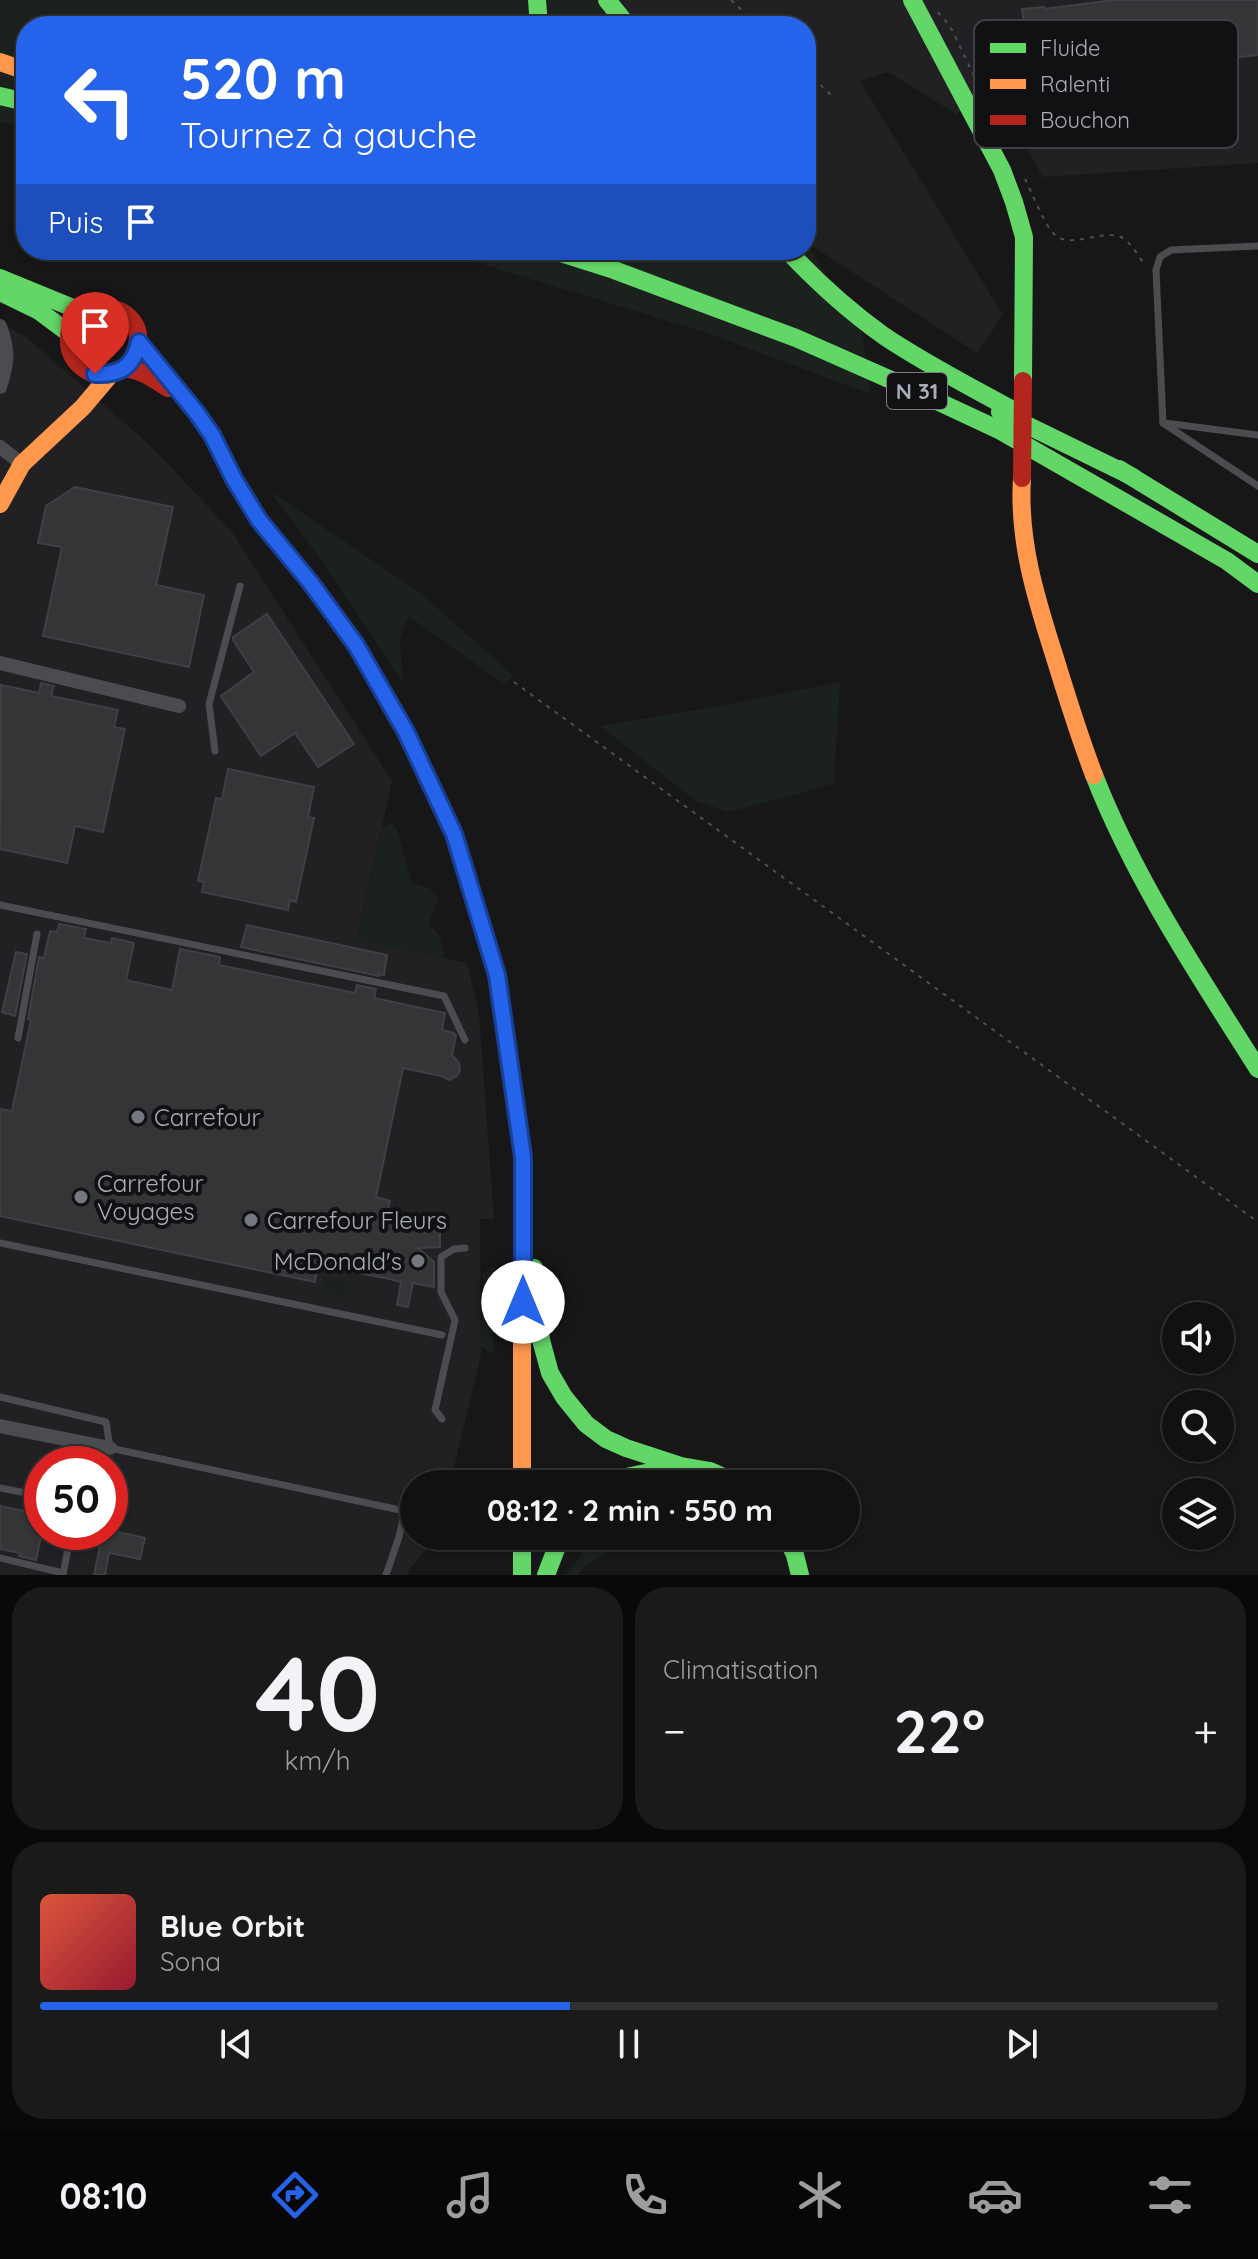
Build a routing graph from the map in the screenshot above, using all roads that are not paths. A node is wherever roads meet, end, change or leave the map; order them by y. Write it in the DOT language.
graph roads {
  1 [pos="607,0"];
  2 [pos="912,0"];
  3 [pos="620,16"];
  4 [pos="974,117"];
  5 [pos="990,148"];
  6 [pos="1258,246"];
  7 [pos="582,260"];
  8 [pos="635,260"];
  9 [pos="796,260"];
  10 [pos="0,278"];
  11 [pos="0,292"];
  12 [pos="83,312"];
  13 [pos="0,326"];
  14 [pos="70,334"];
  15 [pos="139,342"];
  16 [pos="81,367"];
  17 [pos="116,372"];
  18 [pos="0,387"];
  19 [pos="181,396"];
  20 [pos="66,422"];
  21 [pos="1163,423"];
  22 [pos="1258,435"];
  23 [pos="0,447"];
  24 [pos="22,464"];
  25 [pos="1133,477"];
  26 [pos="1258,486"];
  27 [pos="0,504"];
  28 [pos="1258,554"];
  29 [pos="1258,584"];
  30 [pos="240,586"];
  31 [pos="0,663"];
  32 [pos="179,706"];
  33 [pos="215,751"];
  34 [pos="0,905"];
  35 [pos="37,934"];
  36 [pos="18,1038"];
  37 [pos="465,1040"];
  38 [pos="1258,1069"];
  39 [pos="523,1157"];
  40 [pos="0,1243"];
  41 [pos="465,1248"];
  42 [pos="442,1335"];
  43 [pos="0,1397"];
  44 [pos="442,1419"];
  45 [pos="0,1426"];
  46 [pos="100,1446"];
  47 [pos="110,1446"];
  48 [pos="128,1452"];
  49 [pos="681,1466"];
  50 [pos="522,1470"];
  51 [pos="661,1470"];
  52 [pos="704,1470"];
  53 [pos="0,1488"];
  54 [pos="24,1493"];
  55 [pos="400,1510"];
  56 [pos="400,1533"];
  57 [pos="68,1550"];
  58 [pos="522,1550"];
  59 [pos="556,1550"];
  60 [pos="793,1550"];
  61 [pos="0,1558"];
  62 [pos="63,1574"];
  63 [pos="386,1575"];
  64 [pos="522,1575"];
  65 [pos="546,1575"];
  66 [pos="800,1575"];
  1 -- 3 [label="main road"];
  2 -- 4 [label="main road, bridge"];
  5 -- 38 [label="main road, bridge"];
  6 -- 21 [label="lane"];
  7 -- 29 [label="main road, N 31"];
  8 -- 25 [label="main road, N 31"];
  9 -- 25 [label="main road"];
  10 -- 12 [label="main road"];
  11 -- 14 [label="main road"];
  12 -- 14 [label="main road"];
  12 -- 15 [label="main road"];
  13 -- 18 [label="street"];
  14 -- 16 [label="main road"];
  15 -- 17 [label="main road"];
  15 -- 19 [label="main road"];
  16 -- 17 [label="main road"];
  16 -- 20 [label="main road"];
  17 -- 19 [label="main road"];
  17 -- 20 [label="main road"];
  19 -- 39 [label="main road"];
  20 -- 24 [label="main road"];
  21 -- 22 [label="lane"];
  21 -- 26 [label="lane"];
  23 -- 24 [label="street"];
  24 -- 27 [label="main road"];
  25 -- 28 [label="main road, N 31"];
  30 -- 33 [label="lane"];
  31 -- 32 [label="street"];
  34 -- 37 [label="lane"];
  35 -- 36 [label="lane"];
  39 -- 49 [label="main road"];
  39 -- 50 [label="main road"];
  40 -- 42 [label="lane"];
  41 -- 44 [label="lane"];
  43 -- 47 [label="lane"];
  45 -- 46 [label="street"];
  48 -- 55 [label="lane"];
  49 -- 51 [label="main road"];
  49 -- 52 [label="main road"];
  53 -- 54 [label="lane"];
  56 -- 63 [label="lane"];
  57 -- 62 [label="lane"];
  58 -- 64 [label="main road"];
  59 -- 65 [label="main road"];
  60 -- 66 [label="main road"];
  61 -- 62 [label="lane"];
}
